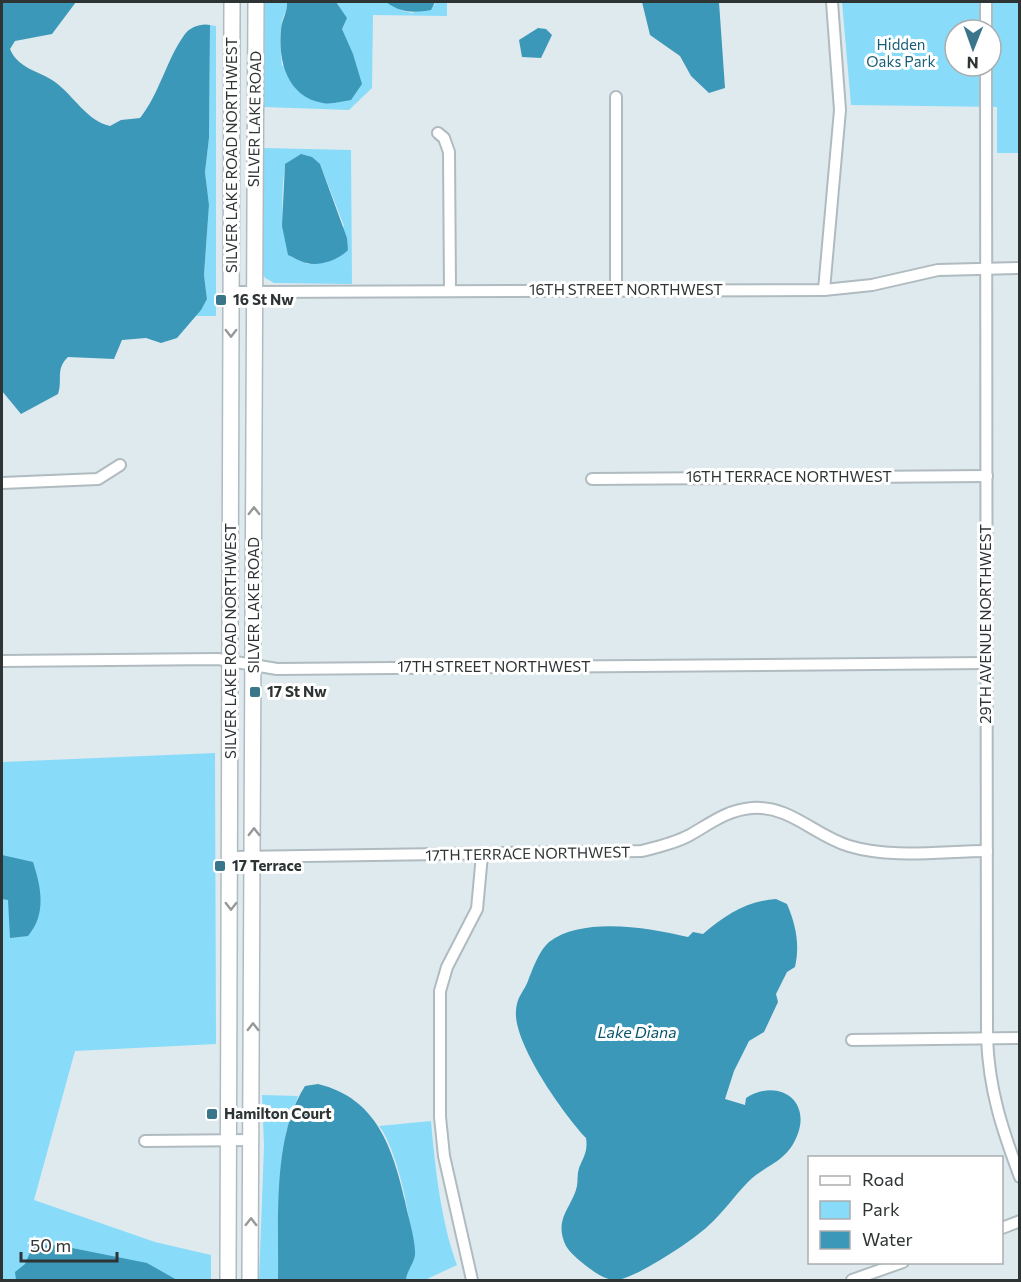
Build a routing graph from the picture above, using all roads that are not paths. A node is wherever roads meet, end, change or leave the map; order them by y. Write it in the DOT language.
graph roads {
  1 [pos="232,2"];
  2 [pos="256,2"];
  3 [pos="832,2"];
  4 [pos="986,2"];
  5 [pos="986,18"];
  6 [pos="986,78"];
  7 [pos="616,97"];
  8 [pos="438,134"];
  9 [pos="986,268"];
  10 [pos="1020,268"];
  11 [pos="450,290"];
  12 [pos="616,290"];
  13 [pos="825,290"];
  14 [pos="231,292"];
  15 [pos="254,292"];
  16 [pos="120,465"];
  17 [pos="987,476"];
  18 [pos="592,479"];
  19 [pos="2,483"];
  20 [pos="232,660"];
  21 [pos="2,661"];
  22 [pos="986,663"];
  23 [pos="254,664"];
  24 [pos="987,851"];
  25 [pos="482,855"];
  26 [pos="231,856"];
  27 [pos="254,856"];
  28 [pos="987,1038"];
  29 [pos="1020,1038"];
  30 [pos="852,1040"];
  31 [pos="252,1140"];
  32 [pos="145,1141"];
  33 [pos="230,1141"];
  34 [pos="1020,1177"];
  35 [pos="1020,1221"];
  36 [pos="1003,1228"];
  37 [pos="900,1264"];
  38 [pos="228,1281"];
  39 [pos="250,1281"];
  40 [pos="472,1281"];
  41 [pos="852,1281"];
  1 -- 14 [label="main road, SILVER LAKE ROAD NORTHWEST"];
  2 -- 15 [label="main road, SILVER LAKE ROAD"];
  3 -- 13 [label="street"];
  4 -- 5 [label="street"];
  6 -- 9 [label="street, 29TH AVENUE NORTHWEST"];
  7 -- 12 [label="street"];
  8 -- 11 [label="street"];
  9 -- 10 [label="street, 16TH STREET NORTHWEST"];
  9 -- 13 [label="street, 16TH STREET NORTHWEST"];
  9 -- 17 [label="street, 29TH AVENUE NORTHWEST"];
  11 -- 12 [label="street, 16TH STREET NORTHWEST"];
  11 -- 15 [label="street, 16TH STREET NORTHWEST"];
  12 -- 13 [label="street, 16TH STREET NORTHWEST"];
  14 -- 15 [label="street, 16TH STREET NORTHWEST"];
  14 -- 20 [label="main road, SILVER LAKE ROAD NORTHWEST, one-way"];
  23 -- 15 [label="main road, SILVER LAKE ROAD, one-way"];
  16 -- 19 [label="street"];
  17 -- 18 [label="street, 16TH TERRACE NORTHWEST"];
  17 -- 22 [label="street, 29TH AVENUE NORTHWEST"];
  20 -- 21 [label="street, 17TH STREET NORTHWEST"];
  20 -- 23 [label="street, 17TH STREET NORTHWEST"];
  20 -- 26 [label="main road, SILVER LAKE ROAD NORTHWEST"];
  22 -- 23 [label="street, 17TH STREET NORTHWEST"];
  22 -- 24 [label="street, 29TH AVENUE NORTHWEST"];
  27 -- 23 [label="main road, SILVER LAKE ROAD, one-way"];
  24 -- 25 [label="street, 17TH TERRACE NORTHWEST"];
  24 -- 28 [label="street, 29TH AVENUE NORTHWEST"];
  25 -- 27 [label="street, 17TH TERRACE NORTHWEST"];
  25 -- 40 [label="street"];
  26 -- 27 [label="street, 17TH TERRACE NORTHWEST"];
  26 -- 33 [label="main road, SILVER LAKE ROAD NORTHWEST, one-way"];
  31 -- 27 [label="main road, SILVER LAKE ROAD, one-way"];
  28 -- 29 [label="street"];
  28 -- 30 [label="street"];
  28 -- 34 [label="street, 29TH AVENUE NORTHWEST"];
  31 -- 33 [label="street"];
  39 -- 31 [label="main road, SILVER LAKE ROAD, one-way"];
  32 -- 33 [label="street"];
  33 -- 38 [label="main road, SILVER LAKE ROAD NORTHWEST"];
  35 -- 36 [label="street"];
  37 -- 41 [label="street"];
}
